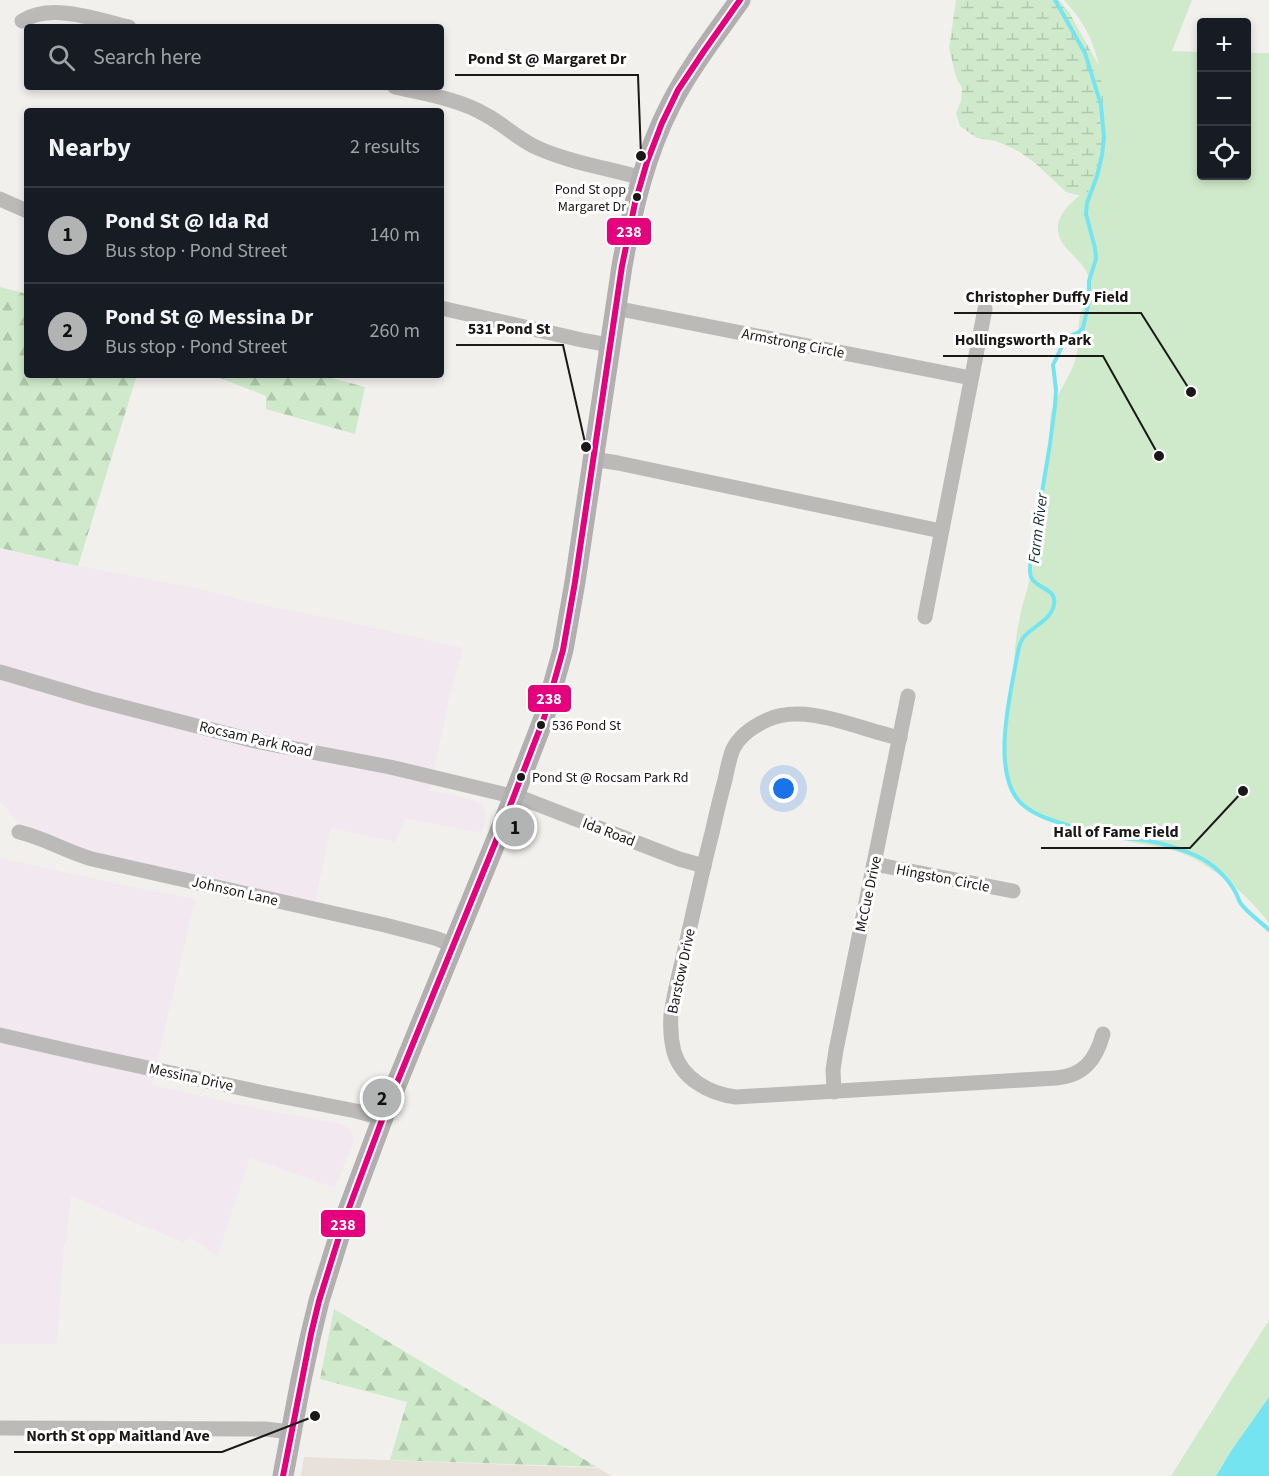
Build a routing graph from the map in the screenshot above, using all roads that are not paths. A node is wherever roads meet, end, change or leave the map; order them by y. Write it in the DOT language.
graph roads {
  1 [pos="740,0"];
  2 [pos="22,21"];
  3 [pos="115,24"];
  4 [pos="408,90"];
  5 [pos="642,178"];
  6 [pos="0,199"];
  7 [pos="24,210"];
  8 [pos="615,308"];
  9 [pos="444,309"];
  10 [pos="985,309"];
  11 [pos="609,345"];
  12 [pos="971,378"];
  13 [pos="593,459"];
  14 [pos="941,531"];
  15 [pos="925,617"];
  16 [pos="0,672"];
  17 [pos="908,696"];
  18 [pos="900,738"];
  19 [pos="514,796"];
  20 [pos="19,832"];
  21 [pos="874,864"];
  22 [pos="704,866"];
  23 [pos="1013,891"];
  24 [pos="453,945"];
  25 [pos="1103,1034"];
  26 [pos="0,1035"];
  27 [pos="834,1092"];
  28 [pos="382,1118"];
  29 [pos="0,1428"];
  30 [pos="291,1432"];
  31 [pos="284,1476"];
  1 -- 5 [label="main road"];
  2 -- 3 [label="street"];
  4 -- 5 [label="street"];
  5 -- 8 [label="main road"];
  6 -- 7 [label="street"];
  8 -- 11 [label="main road"];
  8 -- 12 [label="street, Armstrong Circle"];
  9 -- 11 [label="street"];
  10 -- 12 [label="street"];
  11 -- 13 [label="main road"];
  12 -- 14 [label="street"];
  13 -- 14 [label="street"];
  13 -- 19 [label="main road"];
  14 -- 15 [label="street"];
  16 -- 19 [label="street, Rocsam Park Road"];
  17 -- 18 [label="street, McCue Drive"];
  18 -- 21 [label="street, McCue Drive"];
  18 -- 22 [label="street, Barstow Drive"];
  19 -- 22 [label="street, Ida Road"];
  19 -- 24 [label="main road"];
  20 -- 24 [label="street, Johnson Lane"];
  21 -- 23 [label="street, Hingston Circle"];
  21 -- 27 [label="street, McCue Drive"];
  22 -- 27 [label="street, Barstow Drive"];
  24 -- 28 [label="main road"];
  25 -- 27 [label="street, Barstow Drive"];
  26 -- 28 [label="street, Messina Drive"];
  28 -- 30 [label="main road"];
  29 -- 30 [label="street"];
  30 -- 31 [label="main road"];
}
